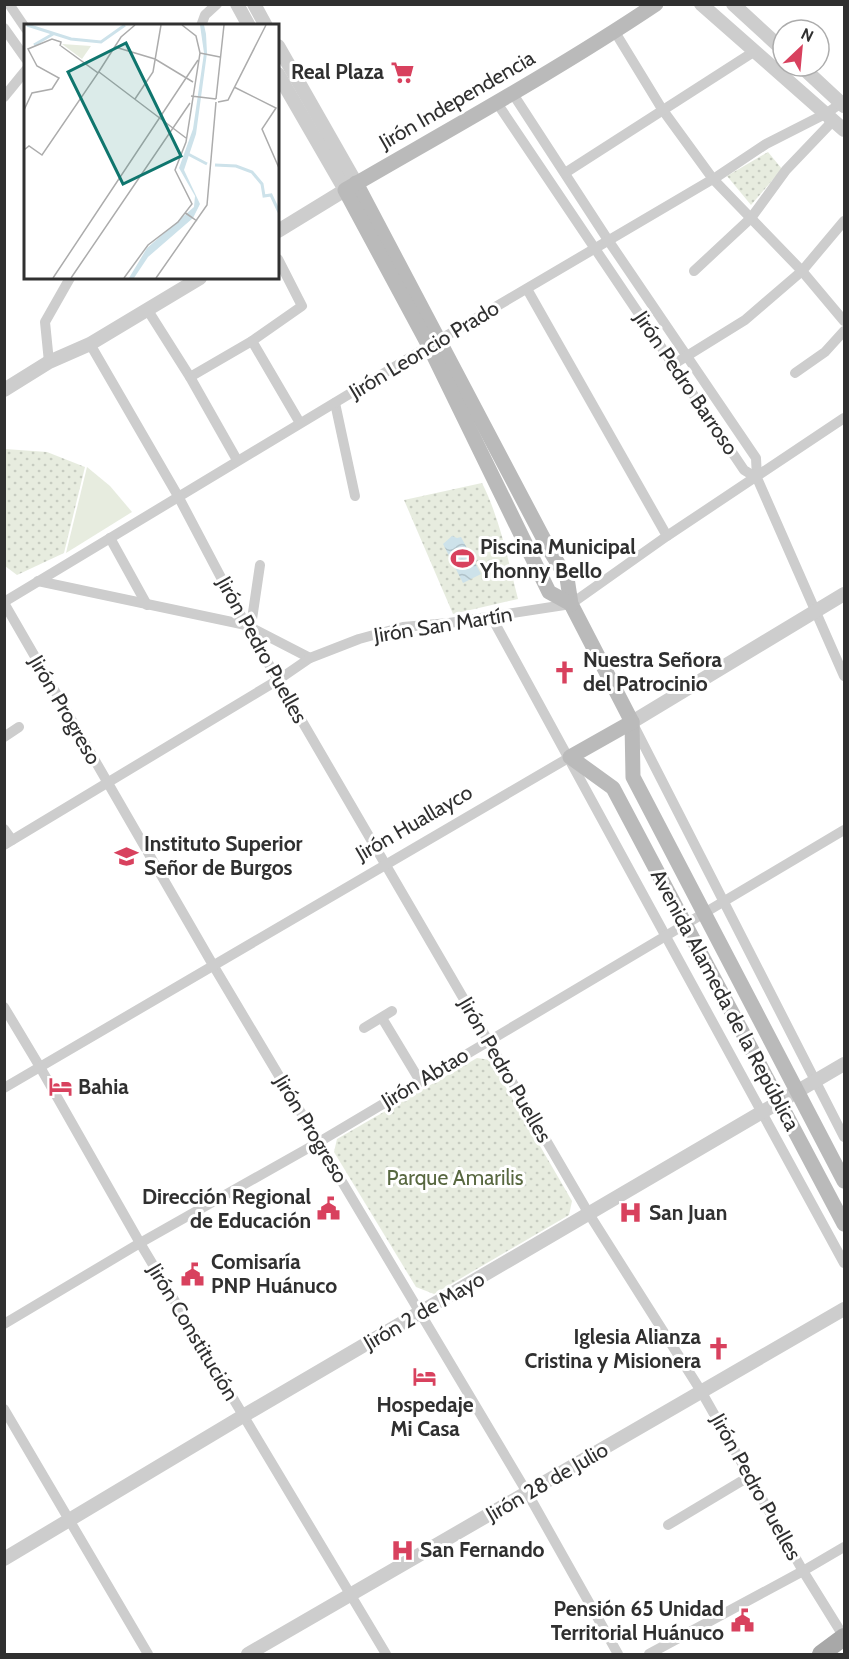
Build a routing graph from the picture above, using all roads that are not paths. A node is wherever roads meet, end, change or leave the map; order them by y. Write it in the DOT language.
graph roads {
  1 [pos="9,4"];
  2 [pos="217,4"];
  3 [pos="237,4"];
  4 [pos="254,4"];
  5 [pos="656,4"];
  6 [pos="701,4"];
  7 [pos="733,4"];
  8 [pos="202,24"];
  9 [pos="248,24"];
  10 [pos="265,24"];
  11 [pos="24,26"];
  12 [pos="4,28"];
  13 [pos="615,32"];
  14 [pos="771,39"];
  15 [pos="279,48"];
  16 [pos="755,51"];
  17 [pos="24,56"];
  18 [pos="24,72"];
  19 [pos="279,76"];
  20 [pos="815,78"];
  21 [pos="513,94"];
  22 [pos="4,97"];
  23 [pos="497,103"];
  24 [pos="844,103"];
  25 [pos="662,109"];
  26 [pos="827,113"];
  27 [pos="844,130"];
  28 [pos="565,173"];
  29 [pos="713,179"];
  30 [pos="351,186"];
  31 [pos="751,218"];
  32 [pos="844,221"];
  33 [pos="279,230"];
  34 [pos="609,240"];
  35 [pos="595,249"];
  36 [pos="279,261"];
  37 [pos="694,271"];
  38 [pos="802,271"];
  39 [pos="69,279"];
  40 [pos="198,279"];
  41 [pos="527,289"];
  42 [pos="147,309"];
  43 [pos="844,321"];
  44 [pos="844,331"];
  45 [pos="252,341"];
  46 [pos="434,343"];
  47 [pos="90,344"];
  48 [pos="689,356"];
  49 [pos="49,362"];
  50 [pos="674,364"];
  51 [pos="795,373"];
  52 [pos="190,377"];
  53 [pos="4,390"];
  54 [pos="335,403"];
  55 [pos="844,418"];
  56 [pos="300,423"];
  57 [pos="237,460"];
  58 [pos="757,478"];
  59 [pos="178,496"];
  60 [pos="355,496"];
  61 [pos="667,536"];
  62 [pos="110,538"];
  63 [pos="260,565"];
  64 [pos="38,581"];
  65 [pos="844,594"];
  66 [pos="4,602"];
  67 [pos="571,604"];
  68 [pos="147,605"];
  69 [pos="816,611"];
  70 [pos="491,616"];
  71 [pos="248,626"];
  72 [pos="310,657"];
  73 [pos="844,676"];
  74 [pos="278,680"];
  75 [pos="632,722"];
  76 [pos="20,727"];
  77 [pos="4,737"];
  78 [pos="570,757"];
  79 [pos="107,784"];
  80 [pos="4,829"];
  81 [pos="844,830"];
  82 [pos="8,843"];
  83 [pos="385,865"];
  84 [pos="724,901"];
  85 [pos="704,913"];
  86 [pos="685,924"];
  87 [pos="666,935"];
  88 [pos="213,965"];
  89 [pos="4,1008"];
  90 [pos="392,1011"];
  91 [pos="382,1017"];
  92 [pos="364,1028"];
  93 [pos="488,1040"];
  94 [pos="844,1064"];
  95 [pos="40,1066"];
  96 [pos="420,1081"];
  97 [pos="816,1081"];
  98 [pos="4,1088"];
  99 [pos="798,1092"];
  100 [pos="780,1102"];
  101 [pos="762,1112"];
  102 [pos="844,1137"];
  103 [pos="319,1142"];
  104 [pos="844,1181"];
  105 [pos="589,1214"];
  106 [pos="844,1224"];
  107 [pos="140,1243"];
  108 [pos="844,1263"];
  109 [pos="844,1309"];
  110 [pos="419,1313"];
  111 [pos="4,1324"];
  112 [pos="701,1391"];
  113 [pos="4,1409"];
  114 [pos="243,1416"];
  115 [pos="750,1476"];
  116 [pos="528,1494"];
  117 [pos="70,1519"];
  118 [pos="668,1524"];
  119 [pos="844,1547"];
  120 [pos="4,1559"];
  121 [pos="803,1571"];
  122 [pos="351,1594"];
  123 [pos="844,1637"];
  124 [pos="148,1654"];
  125 [pos="248,1654"];
  126 [pos="386,1654"];
  127 [pos="618,1654"];
  128 [pos="649,1654"];
  129 [pos="821,1654"];
  1 -- 11 [label="street"];
  2 -- 8 [label="street"];
  3 -- 9 [label="street"];
  4 -- 10 [label="street"];
  5 -- 13 [label="main road, Jirón Independencia"];
  6 -- 16 [label="street"];
  7 -- 14 [label="street"];
  12 -- 17 [label="street"];
  13 -- 21 [label="main road, Jirón Independencia"];
  13 -- 25 [label="street"];
  15 -- 30 [label="street"];
  16 -- 25 [label="street"];
  16 -- 26 [label="street"];
  18 -- 22 [label="street"];
  19 -- 30 [label="street"];
  20 -- 24 [label="street"];
  21 -- 23 [label="main road, Jirón Independencia"];
  21 -- 28 [label="street"];
  23 -- 30 [label="main road, Jirón Independencia"];
  23 -- 35 [label="street, Jirón Pedro Barroso"];
  24 -- 26 [label="street, Jirón Leoncio Prado"];
  25 -- 28 [label="street"];
  25 -- 29 [label="street"];
  26 -- 27 [label="street"];
  26 -- 29 [label="street, Jirón Leoncio Prado"];
  26 -- 31 [label="street"];
  28 -- 34 [label="street"];
  29 -- 31 [label="street"];
  29 -- 34 [label="street, Jirón Leoncio Prado"];
  30 -- 33 [label="street, Jirón Independencia"];
  30 -- 46 [label="main road"];
  31 -- 37 [label="street"];
  31 -- 38 [label="street"];
  32 -- 38 [label="street"];
  34 -- 35 [label="street, Jirón Leoncio Prado"];
  34 -- 48 [label="street"];
  35 -- 41 [label="street, Jirón Leoncio Prado"];
  35 -- 50 [label="street, Jirón Pedro Barroso"];
  36 -- 45 [label="street"];
  38 -- 43 [label="street"];
  38 -- 48 [label="street"];
  39 -- 49 [label="street"];
  40 -- 42 [label="street"];
  41 -- 46 [label="street, Jirón Leoncio Prado"];
  41 -- 61 [label="street"];
  42 -- 47 [label="street"];
  42 -- 52 [label="street"];
  44 -- 51 [label="street"];
  45 -- 52 [label="street"];
  45 -- 56 [label="street"];
  46 -- 54 [label="street, Jirón Leoncio Prado"];
  46 -- 67 [label="main road"];
  46 -- 67 [label="main road"];
  47 -- 49 [label="street"];
  47 -- 59 [label="street, Jirón Pedro Puelles"];
  48 -- 50 [label="street"];
  48 -- 58 [label="street"];
  49 -- 53 [label="street"];
  50 -- 58 [label="street, Jirón Pedro Barroso"];
  52 -- 57 [label="street"];
  54 -- 56 [label="street, Jirón Leoncio Prado"];
  54 -- 60 [label="street"];
  55 -- 58 [label="street, Jirón San Martín"];
  56 -- 57 [label="street, Jirón Leoncio Prado"];
  57 -- 59 [label="street, Jirón Leoncio Prado"];
  58 -- 61 [label="street, Jirón San Martín"];
  58 -- 69 [label="street, Jirón Pedro Barroso"];
  59 -- 62 [label="street, Jirón Leoncio Prado"];
  59 -- 71 [label="street, Jirón Pedro Puelles"];
  61 -- 67 [label="street, Jirón San Martín"];
  62 -- 64 [label="street, Jirón Leoncio Prado"];
  62 -- 68 [label="street"];
  63 -- 71 [label="street"];
  64 -- 66 [label="street, Jirón Leoncio Prado"];
  64 -- 68 [label="street"];
  65 -- 69 [label="street, Jirón Huallayco"];
  66 -- 79 [label="street, Jirón Progreso"];
  67 -- 70 [label="street, Jirón San Martín"];
  67 -- 75 [label="main road, Avenida Alameda de la República"];
  68 -- 71 [label="street"];
  69 -- 73 [label="street, Jirón Pedro Barroso"];
  69 -- 75 [label="street, Jirón Huallayco"];
  70 -- 72 [label="street, Jirón San Martín"];
  70 -- 78 [label="street, Avenida Alameda de la República"];
  71 -- 72 [label="street"];
  71 -- 74 [label="street, Jirón Pedro Puelles"];
  72 -- 74 [label="street, Jirón San Martín"];
  74 -- 79 [label="street, Jirón San Martín"];
  74 -- 83 [label="street, Jirón Pedro Puelles"];
  75 -- 78 [label="main road, Jirón Huallayco"];
  75 -- 84 [label="street, Avenida Alameda de la República"];
  75 -- 85 [label="main road, Avenida Alameda de la República"];
  76 -- 77 [label="street"];
  78 -- 83 [label="street, Jirón Huallayco"];
  78 -- 86 [label="main road, Avenida Alameda de la República"];
  78 -- 87 [label="street, Avenida Alameda de la República"];
  79 -- 82 [label="street, Jirón San Martín"];
  79 -- 88 [label="street, Jirón Progreso"];
  80 -- 82 [label="street"];
  81 -- 84 [label="street, Jirón Abtao"];
  83 -- 88 [label="street, Jirón Huallayco"];
  83 -- 93 [label="street, Jirón Pedro Puelles"];
  84 -- 85 [label="street, Jirón Abtao"];
  84 -- 97 [label="street, Avenida Alameda de la República"];
  85 -- 86 [label="street, Jirón Abtao"];
  85 -- 99 [label="main road, Avenida Alameda de la República"];
  86 -- 87 [label="street, Jirón Abtao"];
  86 -- 100 [label="main road, Avenida Alameda de la República"];
  87 -- 93 [label="street, Jirón Abtao"];
  87 -- 101 [label="street, Avenida Alameda de la República"];
  88 -- 95 [label="street, Jirón Huallayco"];
  88 -- 103 [label="street, Jirón Progreso"];
  89 -- 95 [label="street, Jirón Constitución"];
  90 -- 91 [label="street"];
  91 -- 92 [label="street"];
  91 -- 96 [label="street"];
  93 -- 96 [label="street, Jirón Abtao"];
  93 -- 105 [label="street, Jirón Pedro Puelles"];
  94 -- 97 [label="street, Jirón 2 de Mayo"];
  95 -- 98 [label="street, Jirón Huallayco"];
  95 -- 107 [label="street, Jirón Constitución"];
  96 -- 103 [label="street, Jirón Abtao"];
  97 -- 99 [label="street, Jirón 2 de Mayo"];
  97 -- 102 [label="street, Avenida Alameda de la República"];
  99 -- 100 [label="street, Jirón 2 de Mayo"];
  99 -- 104 [label="main road, Avenida Alameda de la República"];
  100 -- 101 [label="street, Jirón 2 de Mayo"];
  100 -- 106 [label="main road, Avenida Alameda de la República"];
  101 -- 105 [label="street, Jirón 2 de Mayo"];
  101 -- 108 [label="street, Avenida Alameda de la República"];
  103 -- 107 [label="street, Jirón Abtao"];
  103 -- 110 [label="street, Jirón Progreso"];
  105 -- 110 [label="street, Jirón 2 de Mayo"];
  105 -- 112 [label="street, Jirón Pedro Puelles"];
  107 -- 111 [label="street, Jirón Abtao"];
  107 -- 114 [label="street, Jirón Constitución"];
  109 -- 112 [label="street, Jirón 28 de Julio"];
  110 -- 114 [label="street, Jirón 2 de Mayo"];
  110 -- 116 [label="street, Jirón Progreso"];
  112 -- 115 [label="street, Jirón Pedro Puelles"];
  112 -- 116 [label="street, Jirón 28 de Julio"];
  113 -- 117 [label="street"];
  114 -- 117 [label="street, Jirón 2 de Mayo"];
  114 -- 122 [label="street, Jirón Constitución"];
  115 -- 118 [label="street"];
  115 -- 121 [label="street, Jirón Pedro Puelles"];
  116 -- 122 [label="street, Jirón 28 de Julio"];
  116 -- 127 [label="street, Jirón Progreso"];
  117 -- 120 [label="street, Jirón 2 de Mayo"];
  117 -- 124 [label="street"];
  119 -- 121 [label="street"];
  121 -- 123 [label="street, Jirón Pedro Puelles"];
  121 -- 128 [label="street"];
  122 -- 125 [label="street, Jirón 28 de Julio"];
  122 -- 126 [label="street, Jirón Constitución"];
  123 -- 129 [label="main road"];
}
